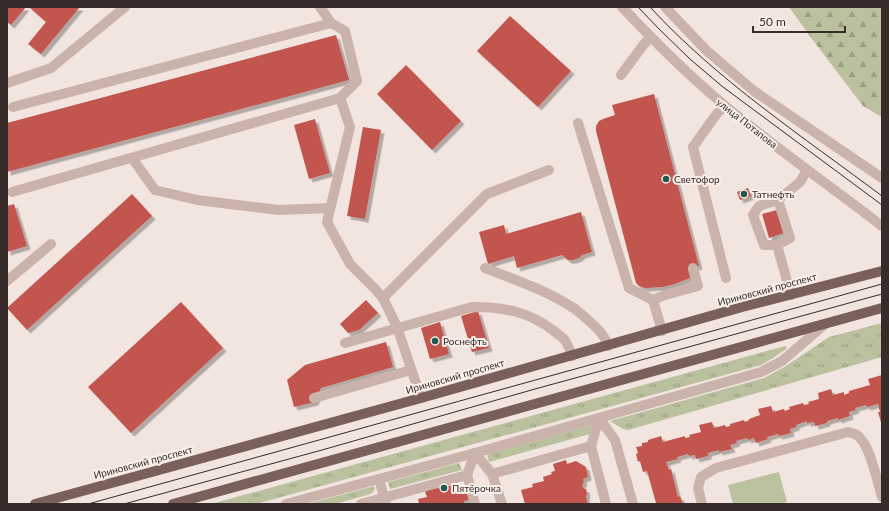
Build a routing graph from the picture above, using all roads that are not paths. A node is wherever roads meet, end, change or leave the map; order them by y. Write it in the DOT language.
graph roads {
  1 [pos="125,7"];
  2 [pos="320,7"];
  3 [pos="622,7"];
  4 [pos="665,7"];
  5 [pos="331,23"];
  6 [pos="651,37"];
  7 [pos="621,75"];
  8 [pos="7,83"];
  9 [pos="340,98"];
  10 [pos="13,106"];
  11 [pos="724,106"];
  12 [pos="578,123"];
  13 [pos="132,158"];
  14 [pos="549,170"];
  15 [pos="807,170"];
  16 [pos="882,178"];
  17 [pos="12,192"];
  18 [pos="778,200"];
  19 [pos="330,208"];
  20 [pos="882,226"];
  21 [pos="51,244"];
  22 [pos="777,245"];
  23 [pos="485,268"];
  24 [pos="693,268"];
  25 [pos="882,271"];
  26 [pos="726,278"];
  27 [pos="7,281"];
  28 [pos="791,294"];
  29 [pos="383,298"];
  30 [pos="653,300"];
  31 [pos="882,308"];
  32 [pos="824,325"];
  33 [pos="397,327"];
  34 [pos="662,331"];
  35 [pos="345,343"];
  36 [pos="608,346"];
  37 [pos="572,356"];
  38 [pos="411,370"];
  39 [pos="314,398"];
  40 [pos="421,398"];
  41 [pos="599,418"];
  42 [pos="591,446"];
  43 [pos="475,453"];
  44 [pos="492,474"];
  45 [pos="467,475"];
  46 [pos="379,479"];
  47 [pos="882,497"];
  48 [pos="385,501"];
  49 [pos="35,504"];
  50 [pos="173,504"];
  51 [pos="286,504"];
  52 [pos="361,504"];
  53 [pos="475,504"];
  54 [pos="502,504"];
  55 [pos="606,504"];
  56 [pos="633,504"];
  57 [pos="702,504"];
  1 -- 8 [label="street"];
  2 -- 5 [label="street"];
  3 -- 6 [label="street, улица Потапова"];
  4 -- 16 [label="street"];
  5 -- 9 [label="street"];
  5 -- 10 [label="street"];
  6 -- 7 [label="street"];
  6 -- 11 [label="street, улица Потапова"];
  9 -- 13 [label="street"];
  9 -- 19 [label="street"];
  11 -- 15 [label="street, улица Потапова"];
  11 -- 26 [label="street"];
  12 -- 30 [label="street"];
  13 -- 17 [label="street"];
  13 -- 19 [label="street"];
  14 -- 29 [label="street"];
  15 -- 18 [label="street"];
  15 -- 20 [label="street, улица Потапова"];
  18 -- 22 [label="street"];
  18 -- 22 [label="street"];
  19 -- 29 [label="street"];
  21 -- 27 [label="street"];
  22 -- 28 [label="street"];
  23 -- 36 [label="street"];
  24 -- 30 [label="street"];
  25 -- 28 [label="main road, Ириновский проспект"];
  28 -- 34 [label="main road, Ириновский проспект"];
  29 -- 33 [label="street"];
  30 -- 34 [label="street"];
  31 -- 32 [label="main road"];
  32 -- 41 [label="street"];
  32 -- 50 [label="main road"];
  33 -- 35 [label="street"];
  33 -- 37 [label="street"];
  33 -- 38 [label="street"];
  34 -- 36 [label="main road, Ириновский проспект"];
  36 -- 37 [label="main road, Ириновский проспект"];
  37 -- 40 [label="main road, Ириновский проспект"];
  38 -- 39 [label="street"];
  38 -- 40 [label="street"];
  40 -- 49 [label="main road, Ириновский проспект"];
  41 -- 42 [label="street"];
  41 -- 43 [label="street"];
  41 -- 56 [label="street"];
  42 -- 44 [label="street"];
  42 -- 55 [label="street"];
  43 -- 44 [label="street"];
  43 -- 45 [label="street"];
  43 -- 46 [label="street"];
  44 -- 54 [label="street"];
  45 -- 48 [label="street"];
  45 -- 53 [label="street"];
  46 -- 48 [label="street"];
  46 -- 51 [label="street"];
  47 -- 57 [label="street"];
  48 -- 52 [label="street"];
}
